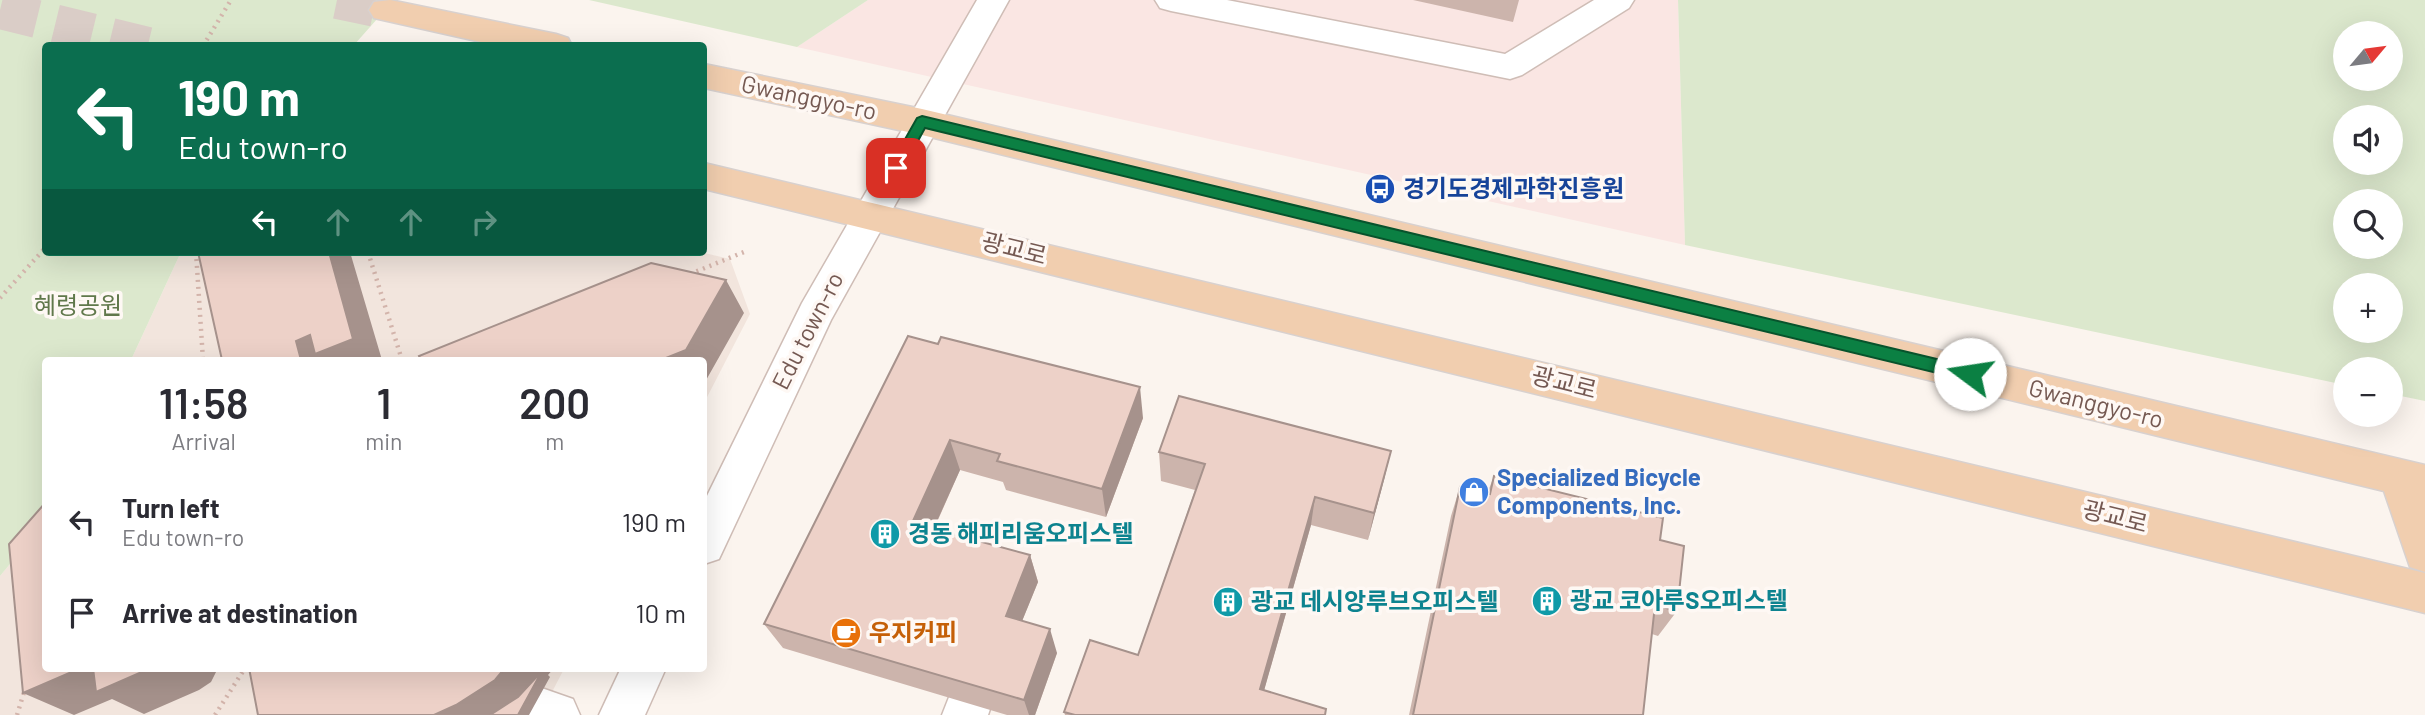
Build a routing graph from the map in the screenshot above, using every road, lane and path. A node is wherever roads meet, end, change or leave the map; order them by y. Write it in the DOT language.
graph roads {
  1 [pos="231,0"];
  2 [pos="993,0"];
  3 [pos="1171,0"];
  4 [pos="1618,0"];
  5 [pos="385,10"];
  6 [pos="206,42"];
  7 [pos="537,42"];
  8 [pos="707,77"];
  9 [pos="922,122"];
  10 [pos="707,177"];
  11 [pos="870,214"];
  12 [pos="42,251"];
  13 [pos="744,252"];
  14 [pos="196,256"];
  15 [pos="369,256"];
  16 [pos="679,278"];
  17 [pos="0,298"];
  18 [pos="204,357"];
  19 [pos="401,357"];
  20 [pos="2412,480"];
  21 [pos="707,539"];
  22 [pos="2425,553"];
  23 [pos="2425,593"];
  24 [pos="242,672"];
  25 [pos="642,672"];
  26 [pos="27,684"];
  27 [pos="17,715"];
  28 [pos="215,715"];
  29 [pos="622,715"];
  1 -- 6 [label="path"];
  2 -- 9 [label="street, Edu town-ro"];
  3 -- 4 [label="street"];
  5 -- 7 [label="main road"];
  8 -- 9 [label="main road, Gwanggyo-ro"];
  9 -- 11 [label="street, Edu town-ro"];
  9 -- 20 [label="main road, Gwanggyo-ro"];
  10 -- 11 [label="main road, 광교로"];
  11 -- 21 [label="street, Edu town-ro"];
  11 -- 23 [label="main road, 광교로"];
  12 -- 17 [label="path"];
  13 -- 16 [label="path"];
  14 -- 18 [label="path"];
  15 -- 19 [label="path"];
  20 -- 22 [label="main road"];
  24 -- 28 [label="path"];
  25 -- 29 [label="street"];
  26 -- 27 [label="path"];
}
